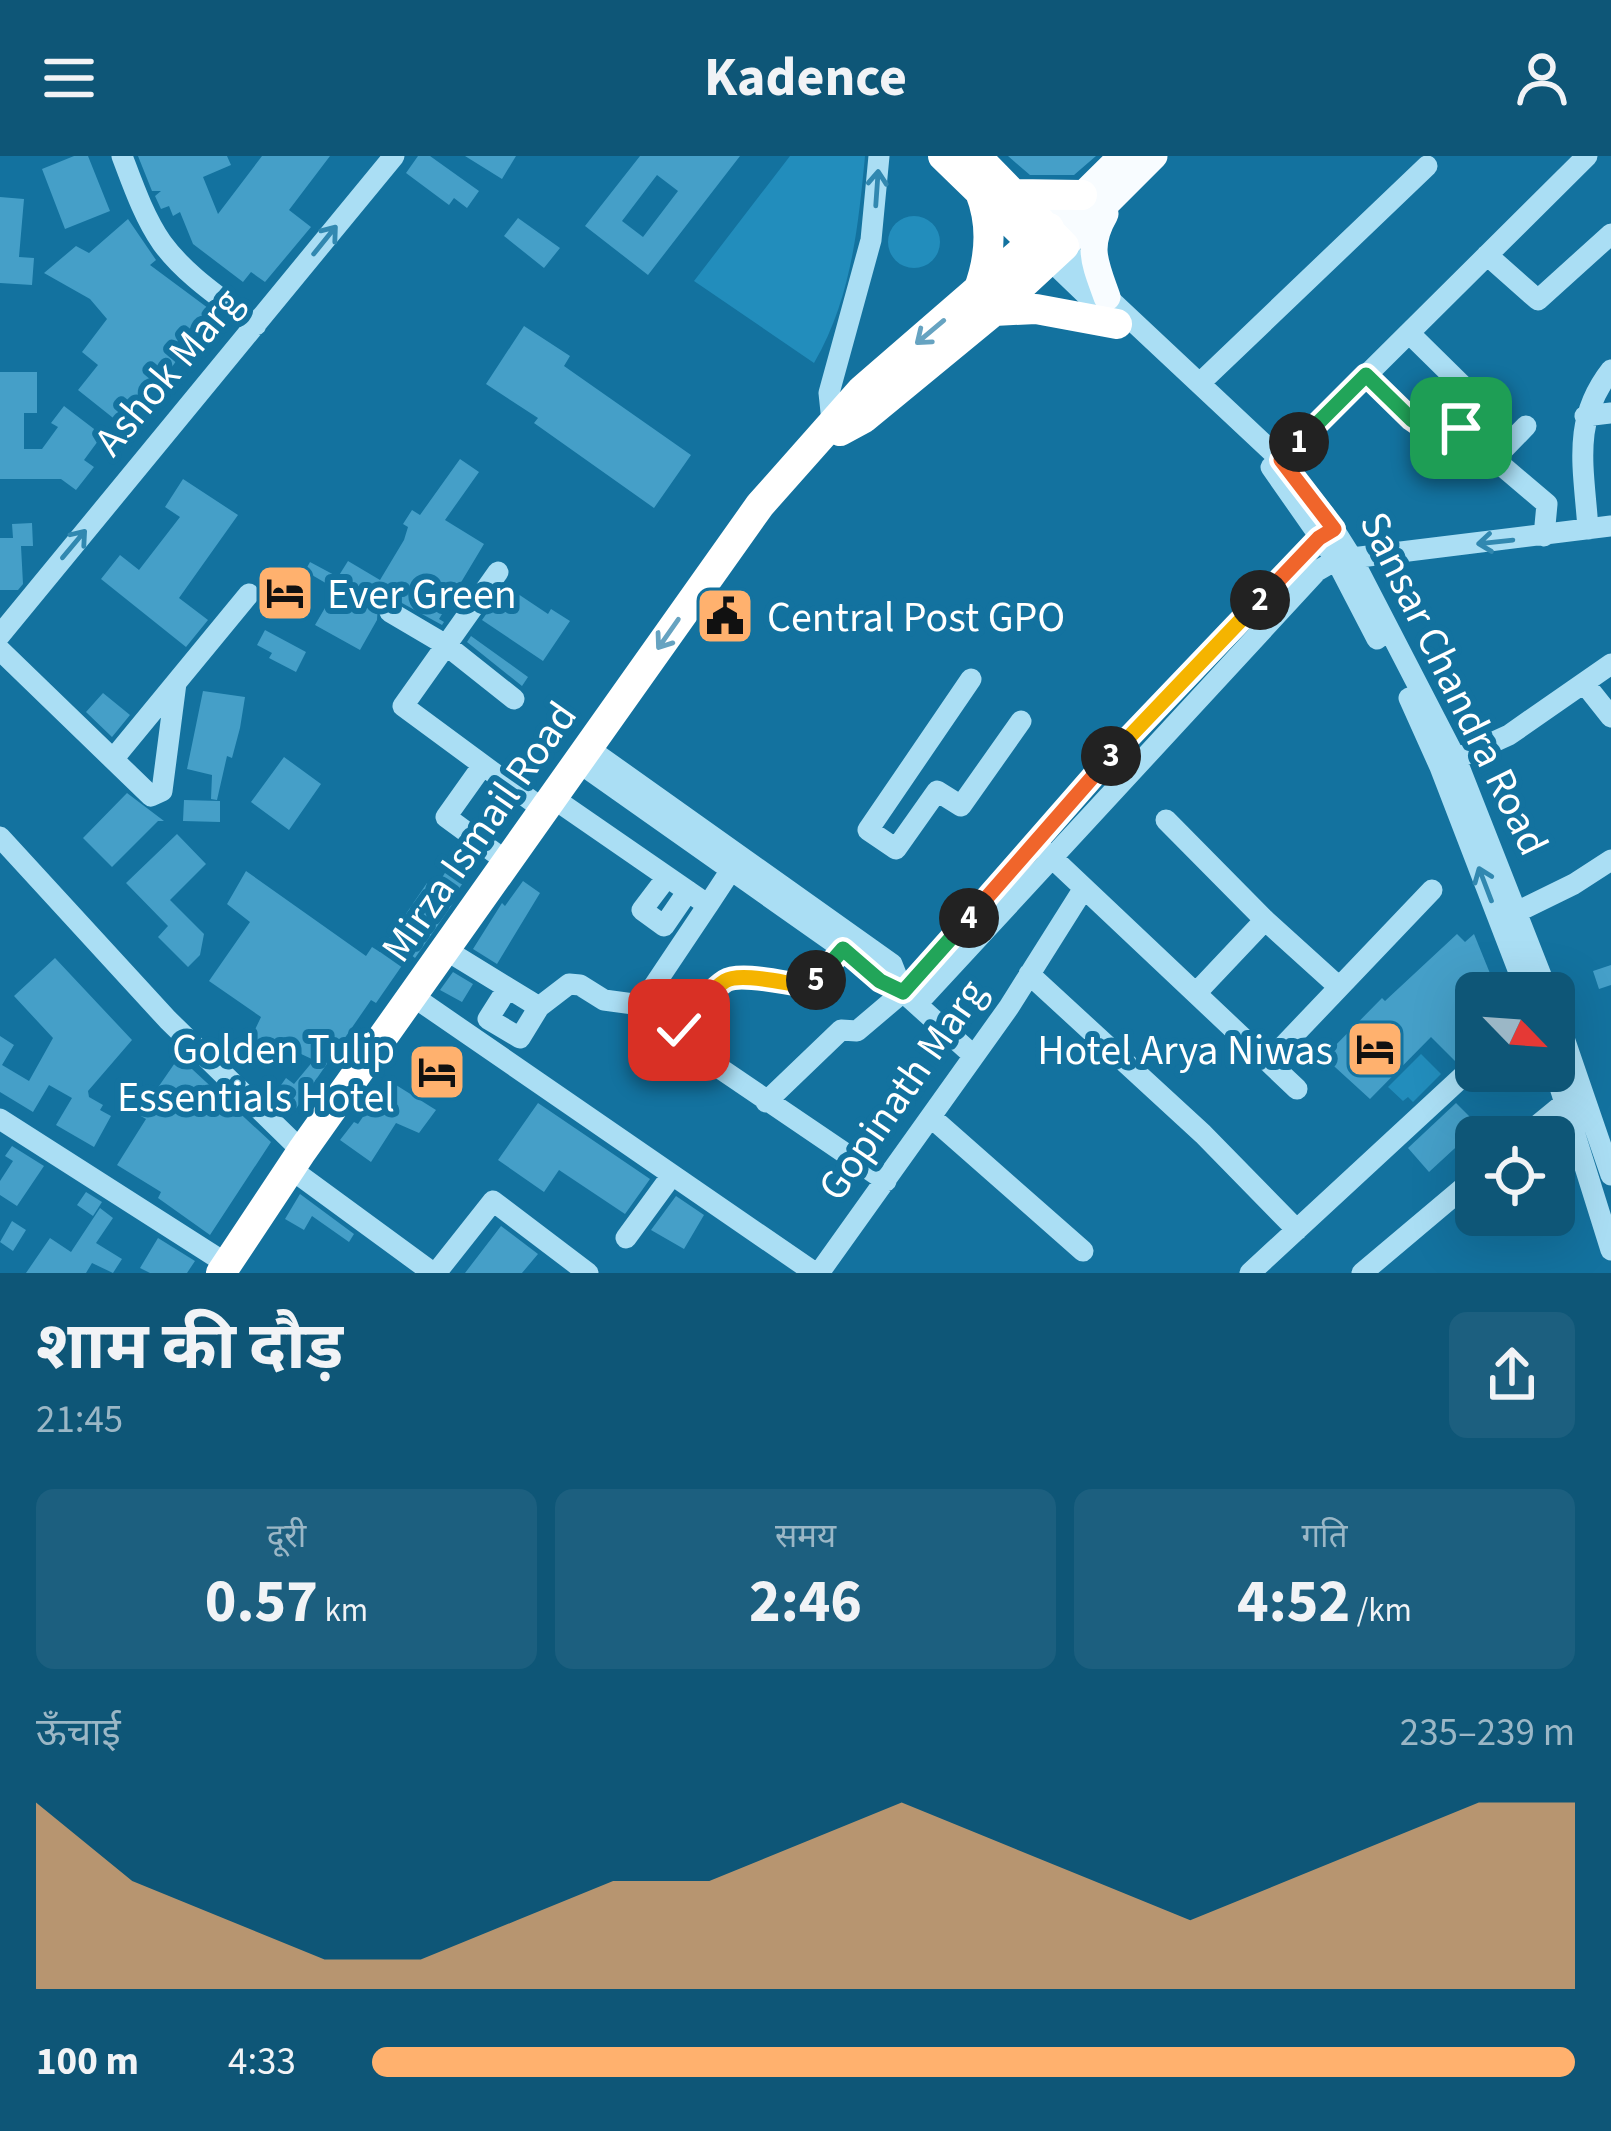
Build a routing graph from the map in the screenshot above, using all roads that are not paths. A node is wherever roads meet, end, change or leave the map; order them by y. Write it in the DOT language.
graph roads {
  1 [pos="122,156"];
  2 [pos="394,156"];
  3 [pos="879,156"];
  4 [pos="943,156"];
  5 [pos="976,156"];
  6 [pos="1122,156"];
  7 [pos="1154,156"];
  8 [pos="1587,156"];
  9 [pos="1427,166"];
  10 [pos="1119,190"];
  11 [pos="980,192"];
  12 [pos="1014,194"];
  13 [pos="1082,195"];
  14 [pos="1611,234"];
  15 [pos="1049,244"];
  16 [pos="1487,256"];
  17 [pos="986,301"];
  18 [pos="1112,311"];
  19 [pos="256,325"];
  20 [pos="1409,333"];
  21 [pos="1611,370"];
  22 [pos="1366,375"];
  23 [pos="1200,382"];
  24 [pos="1611,413"];
  25 [pos="1585,416"];
  26 [pos="1526,426"];
  27 [pos="826,434"];
  28 [pos="1281,460"];
  29 [pos="1611,526"];
  30 [pos="1588,529"];
  31 [pos="1326,534"];
  32 [pos="1544,536"];
  33 [pos="1344,559"];
  34 [pos="498,572"];
  35 [pos="249,594"];
  36 [pos="390,612"];
  37 [pos="0,634"];
  38 [pos="446,645"];
  39 [pos="0,650"];
  40 [pos="1611,664"];
  41 [pos="971,679"];
  42 [pos="176,683"];
  43 [pos="1584,683"];
  44 [pos="514,700"];
  45 [pos="1611,717"];
  46 [pos="1021,721"];
  47 [pos="583,755"];
  48 [pos="114,758"];
  49 [pos="1456,759"];
  50 [pos="483,765"];
  51 [pos="548,804"];
  52 [pos="1166,820"];
  53 [pos="0,837"];
  54 [pos="1045,851"];
  55 [pos="1611,860"];
  56 [pos="506,861"];
  57 [pos="731,870"];
  58 [pos="667,877"];
  59 [pos="1084,888"];
  60 [pos="1432,890"];
  61 [pos="688,892"];
  62 [pos="708,905"];
  63 [pos="1519,911"];
  64 [pos="1265,920"];
  65 [pos="843,949"];
  66 [pos="446,950"];
  67 [pos="1519,972"];
  68 [pos="1541,972"];
  69 [pos="1029,974"];
  70 [pos="506,988"];
  71 [pos="1340,988"];
  72 [pos="1197,992"];
  73 [pos="414,997"];
  74 [pos="910,998"];
  75 [pos="641,1005"];
  76 [pos="539,1007"];
  77 [pos="679,1030"];
  78 [pos="974,1056"];
  79 [pos="1268,1062"];
  80 [pos="1575,1070"];
  81 [pos="1455,1083"];
  82 [pos="1297,1089"];
  83 [pos="1562,1092"];
  84 [pos="766,1102"];
  85 [pos="1566,1102"];
  86 [pos="1549,1116"];
  87 [pos="932,1118"];
  88 [pos="0,1119"];
  89 [pos="296,1160"];
  90 [pos="672,1175"];
  91 [pos="1611,1175"];
  92 [pos="886,1181"];
  93 [pos="1455,1195"];
  94 [pos="1297,1230"];
  95 [pos="626,1238"];
  96 [pos="1611,1250"];
  97 [pos="1083,1251"];
  98 [pos="574,1269"];
  99 [pos="225,1270"];
  100 [pos="435,1273"];
  101 [pos="817,1273"];
  102 [pos="1250,1273"];
  103 [pos="1362,1273"];
  1 -- 19 [label="street"];
  19 -- 2 [label="street, Ashok Marg, one-way"];
  27 -- 3 [label="street, one-way"];
  4 -- 11 [label="highway"];
  5 -- 12 [label="highway"];
  6 -- 13 [label="main road, Mirza Ismail Road"];
  7 -- 10 [label="main road, Mirza Ismail Road"];
  8 -- 16 [label="street"];
  9 -- 23 [label="street"];
  10 -- 15 [label="main road, Mirza Ismail Road"];
  10 -- 18 [label="main road"];
  11 -- 15 [label="highway"];
  11 -- 17 [label="highway"];
  12 -- 13 [label="highway"];
  12 -- 15 [label="highway"];
  13 -- 15 [label="main road, Mirza Ismail Road"];
  14 -- 16 [label="street"];
  15 -- 17 [label="highway, Mirza Ismail Road"];
  15 -- 18 [label="street, Sansar Chandra Road"];
  16 -- 20 [label="street"];
  17 -- 18 [label="highway"];
  17 -- 27 [label="highway, Mirza Ismail Road, one-way"];
  18 -- 23 [label="street, Sansar Chandra Road"];
  18 -- 31 [label="street, Sansar Chandra Road"];
  37 -- 19 [label="street, Ashok Marg, one-way"];
  20 -- 22 [label="street"];
  20 -- 22 [label="street"];
  21 -- 25 [label="street"];
  22 -- 28 [label="street"];
  23 -- 28 [label="street, Sansar Chandra Road"];
  24 -- 25 [label="street"];
  25 -- 30 [label="street"];
  26 -- 32 [label="street"];
  27 -- 47 [label="highway, Mirza Ismail Road, one-way"];
  28 -- 31 [label="street, Sansar Chandra Road"];
  29 -- 30 [label="street"];
  30 -- 32 [label="street"];
  31 -- 33 [label="street, Sansar Chandra Road"];
  31 -- 54 [label="street"];
  32 -- 33 [label="street, one-way"];
  33 -- 49 [label="street, Sansar Chandra Road"];
  33 -- 54 [label="street"];
  67 -- 33 [label="street, Sansar Chandra Road, one-way"];
  34 -- 38 [label="street"];
  35 -- 42 [label="street"];
  36 -- 38 [label="street"];
  38 -- 44 [label="street"];
  38 -- 50 [label="street"];
  39 -- 48 [label="street"];
  40 -- 43 [label="street"];
  41 -- 46 [label="street"];
  42 -- 48 [label="street"];
  42 -- 48 [label="street"];
  43 -- 45 [label="street"];
  43 -- 49 [label="street"];
  47 -- 51 [label="highway, Mirza Ismail Road"];
  47 -- 57 [label="street"];
  47 -- 74 [label="street"];
  49 -- 63 [label="street, Sansar Chandra Road"];
  50 -- 51 [label="street"];
  50 -- 56 [label="street"];
  51 -- 56 [label="highway, Mirza Ismail Road"];
  51 -- 58 [label="street"];
  52 -- 64 [label="street"];
  53 -- 89 [label="street"];
  54 -- 59 [label="street"];
  54 -- 74 [label="street"];
  55 -- 63 [label="street"];
  56 -- 66 [label="highway, Mirza Ismail Road"];
  57 -- 62 [label="street"];
  57 -- 65 [label="street"];
  58 -- 61 [label="street"];
  58 -- 61 [label="street"];
  59 -- 69 [label="street, Gopinath Marg"];
  59 -- 72 [label="street"];
  60 -- 71 [label="street"];
  61 -- 62 [label="street"];
  62 -- 75 [label="street"];
  63 -- 68 [label="street, Sansar Chandra Road"];
  64 -- 71 [label="street"];
  64 -- 72 [label="street"];
  65 -- 74 [label="street"];
  65 -- 77 [label="street"];
  66 -- 70 [label="street"];
  66 -- 73 [label="highway, Mirza Ismail Road"];
  69 -- 78 [label="street, Gopinath Marg"];
  69 -- 94 [label="street"];
  70 -- 76 [label="street"];
  70 -- 76 [label="street"];
  71 -- 79 [label="street"];
  72 -- 79 [label="street"];
  73 -- 89 [label="highway, Mirza Ismail Road"];
  73 -- 90 [label="street"];
  74 -- 78 [label="street"];
  74 -- 84 [label="street"];
  75 -- 76 [label="street"];
  75 -- 77 [label="street"];
  77 -- 84 [label="street"];
  78 -- 87 [label="street, Gopinath Marg"];
  79 -- 82 [label="street"];
  80 -- 91 [label="street"];
  81 -- 94 [label="street"];
  83 -- 85 [label="street"];
  84 -- 92 [label="street"];
  85 -- 86 [label="street"];
  85 -- 96 [label="street"];
  87 -- 92 [label="street, Gopinath Marg"];
  87 -- 97 [label="street"];
  88 -- 99 [label="street"];
  89 -- 99 [label="highway, Mirza Ismail Road"];
  89 -- 100 [label="street"];
  90 -- 95 [label="street"];
  90 -- 101 [label="street"];
  92 -- 101 [label="street, Gopinath Marg"];
  93 -- 103 [label="street"];
  94 -- 102 [label="street"];
  98 -- 100 [label="street"];
}
